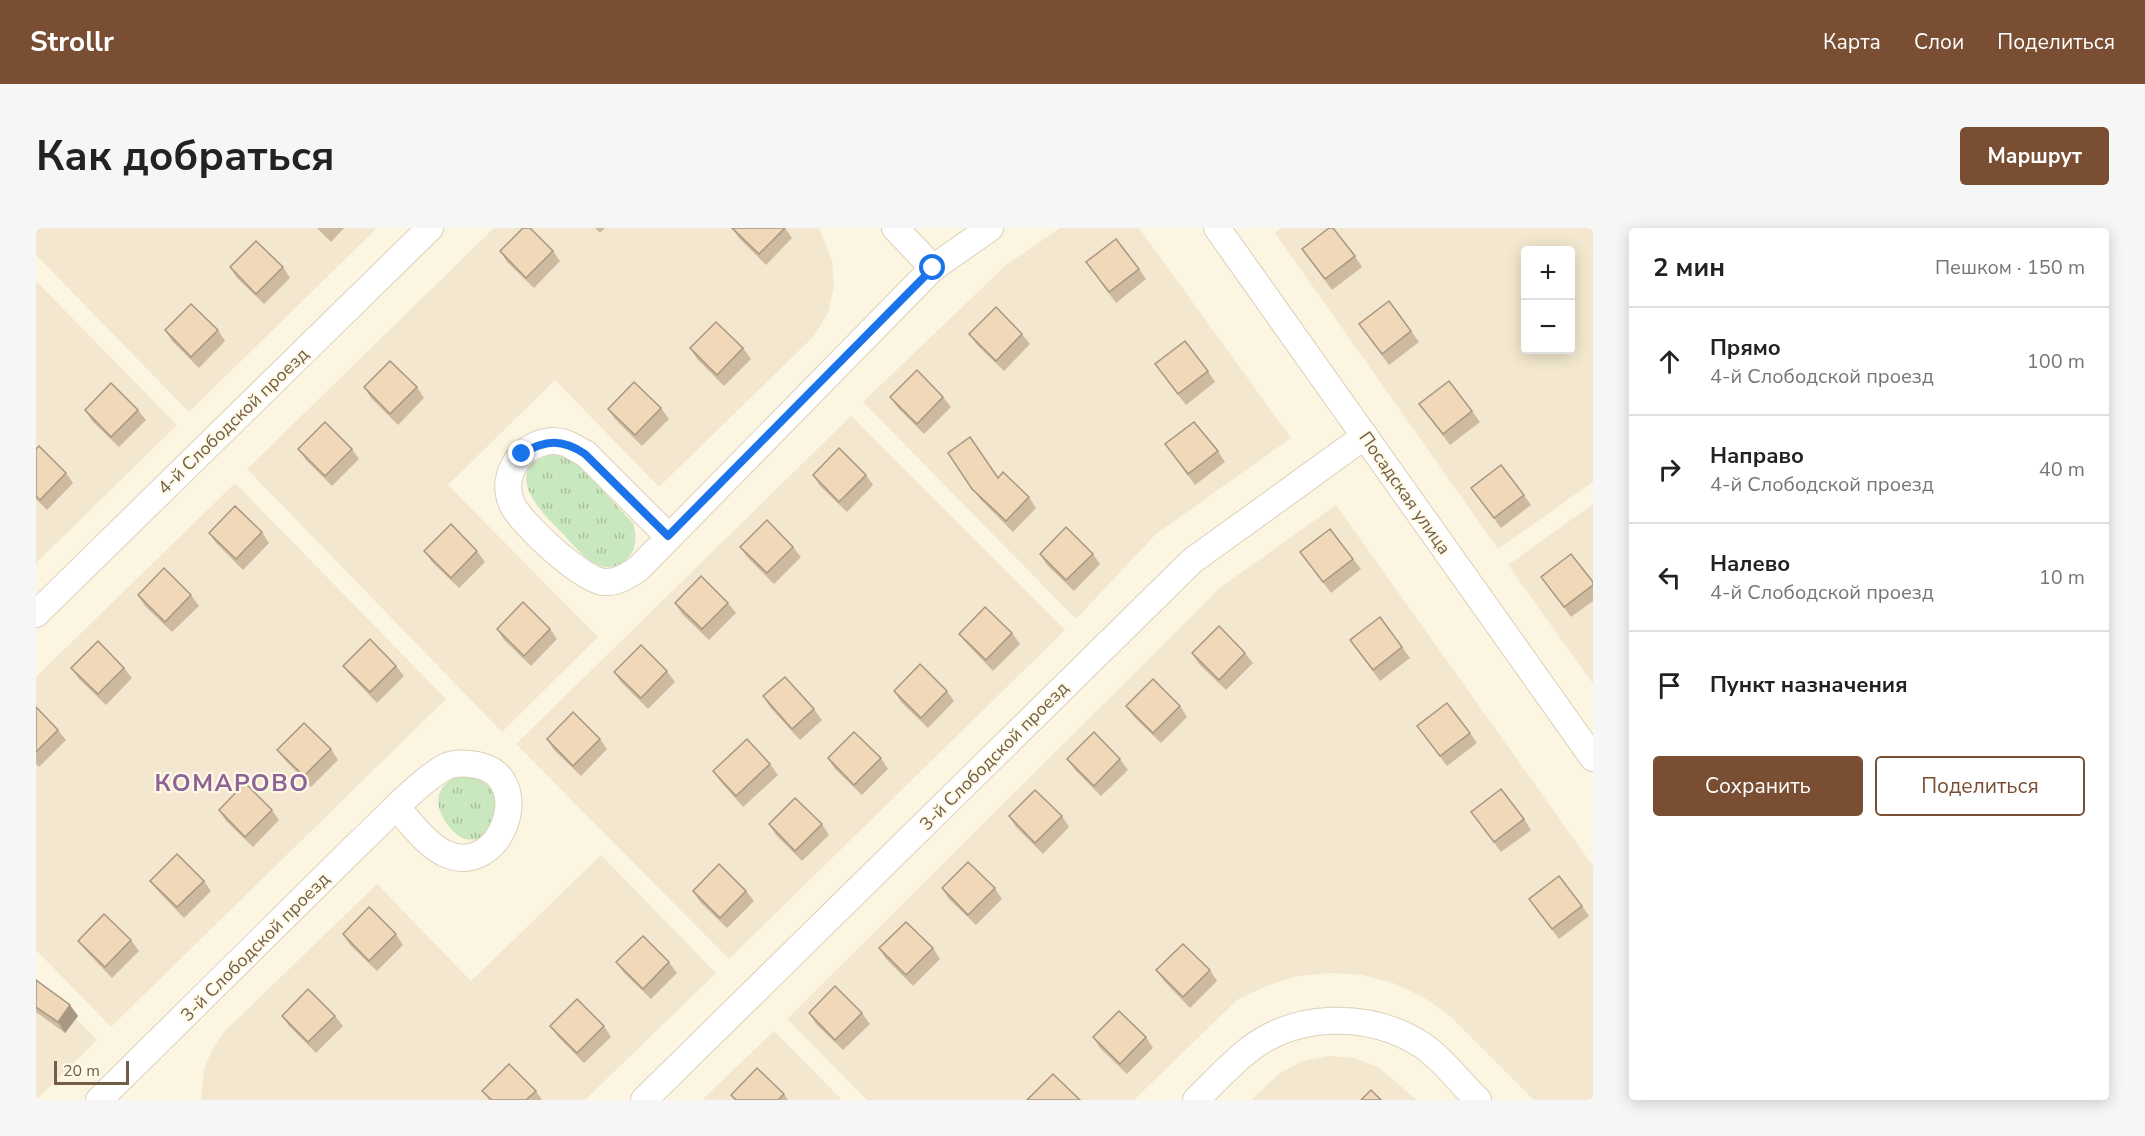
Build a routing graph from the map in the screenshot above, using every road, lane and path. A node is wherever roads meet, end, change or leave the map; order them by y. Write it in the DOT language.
graph roads {
  1 [pos="430,228"];
  2 [pos="895,228"];
  3 [pos="990,228"];
  4 [pos="1217,228"];
  5 [pos="933,268"];
  6 [pos="1365,436"];
  7 [pos="668,536"];
  8 [pos="36,614"];
  9 [pos="1593,758"];
  10 [pos="397,808"];
  11 [pos="113,1096"];
  12 [pos="644,1100"];
  13 [pos="1196,1100"];
  14 [pos="1478,1100"];
  1 -- 8 [label="street, 4-й Слободской проезд"];
  2 -- 5 [label="street"];
  3 -- 5 [label="street"];
  4 -- 6 [label="street, Посадская улица"];
  5 -- 7 [label="street"];
  6 -- 9 [label="street, Посадская улица"];
  6 -- 12 [label="street, 3-й Слободской проезд"];
  7 -- 7 [label="street"];
  10 -- 11 [label="street, 3-й Слободской проезд"];
  13 -- 14 [label="street"];
}
